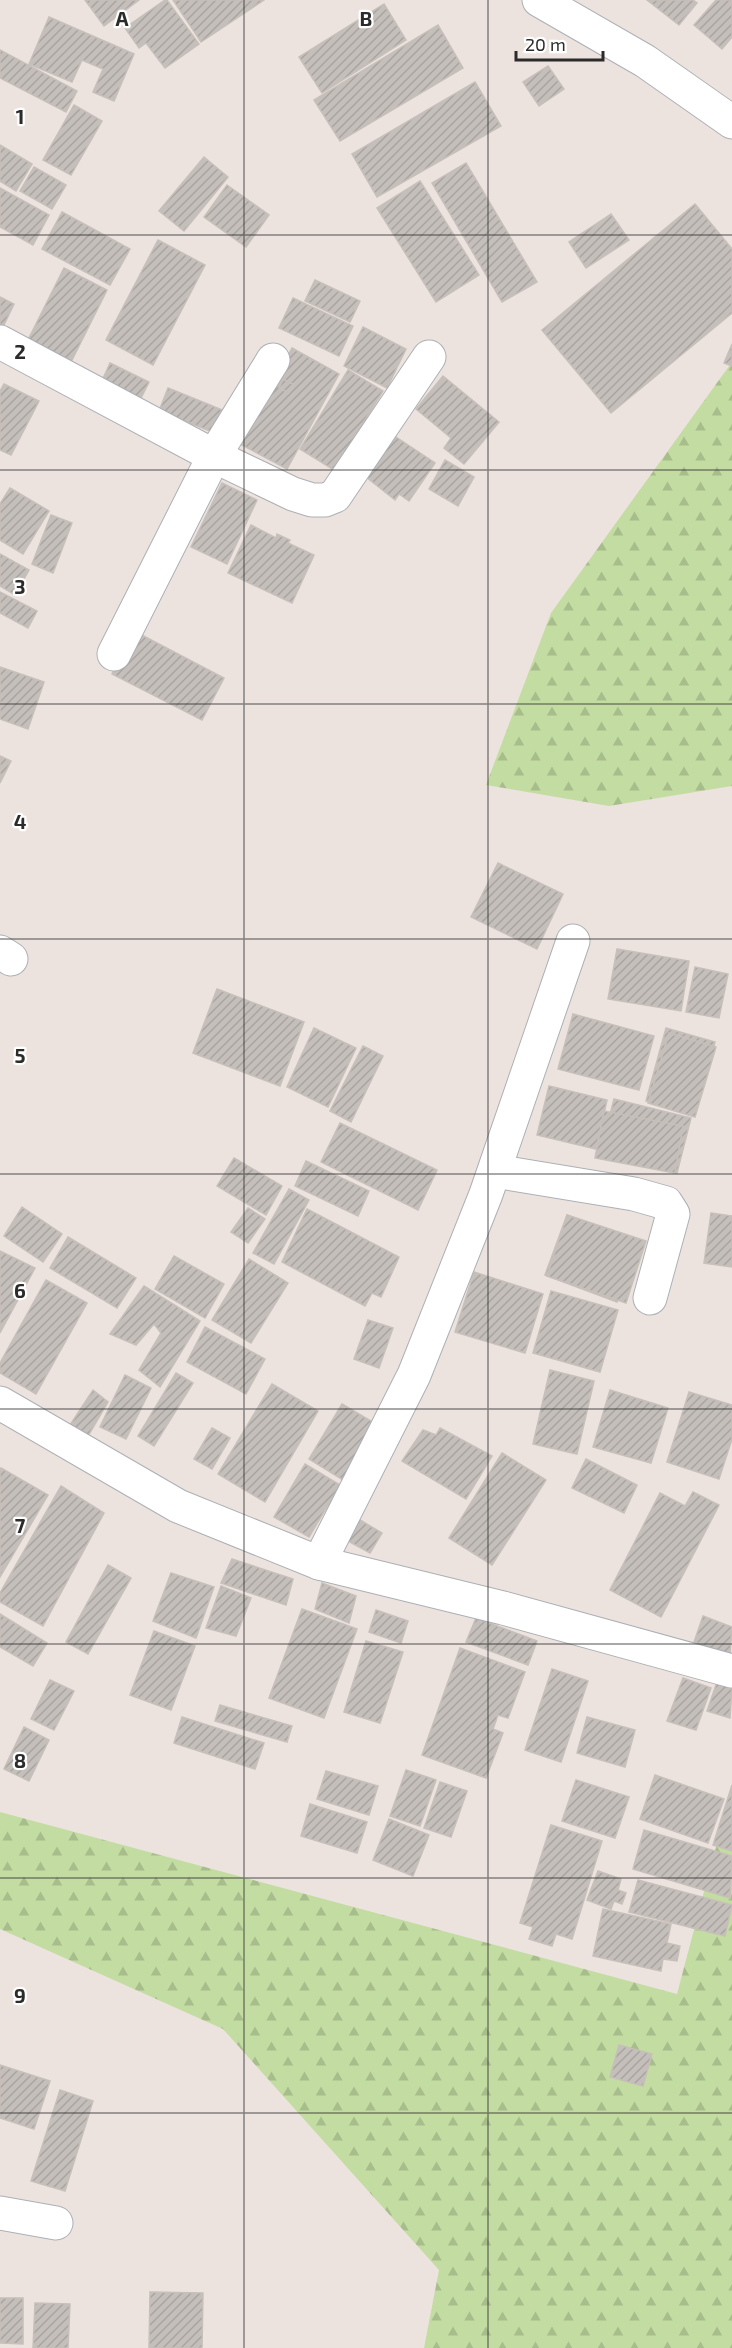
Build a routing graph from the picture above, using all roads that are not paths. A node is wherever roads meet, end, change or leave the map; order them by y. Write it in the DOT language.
graph roads {
  1 [pos="538,0"];
  2 [pos="732,122"];
  3 [pos="0,342"];
  4 [pos="429,357"];
  5 [pos="273,360"];
  6 [pos="214,456"];
  7 [pos="114,654"];
  8 [pos="573,941"];
  9 [pos="495,1171"];
  10 [pos="650,1298"];
  11 [pos="0,1403"];
  12 [pos="319,1563"];
  13 [pos="732,1671"];
  14 [pos="0,2213"];
  15 [pos="56,2223"];
  1 -- 2 [label="street"];
  3 -- 6 [label="street"];
  4 -- 6 [label="street"];
  5 -- 6 [label="street"];
  6 -- 7 [label="street"];
  8 -- 9 [label="street"];
  9 -- 10 [label="street"];
  9 -- 12 [label="street"];
  11 -- 12 [label="street"];
  12 -- 13 [label="street"];
  14 -- 15 [label="street"];
}
